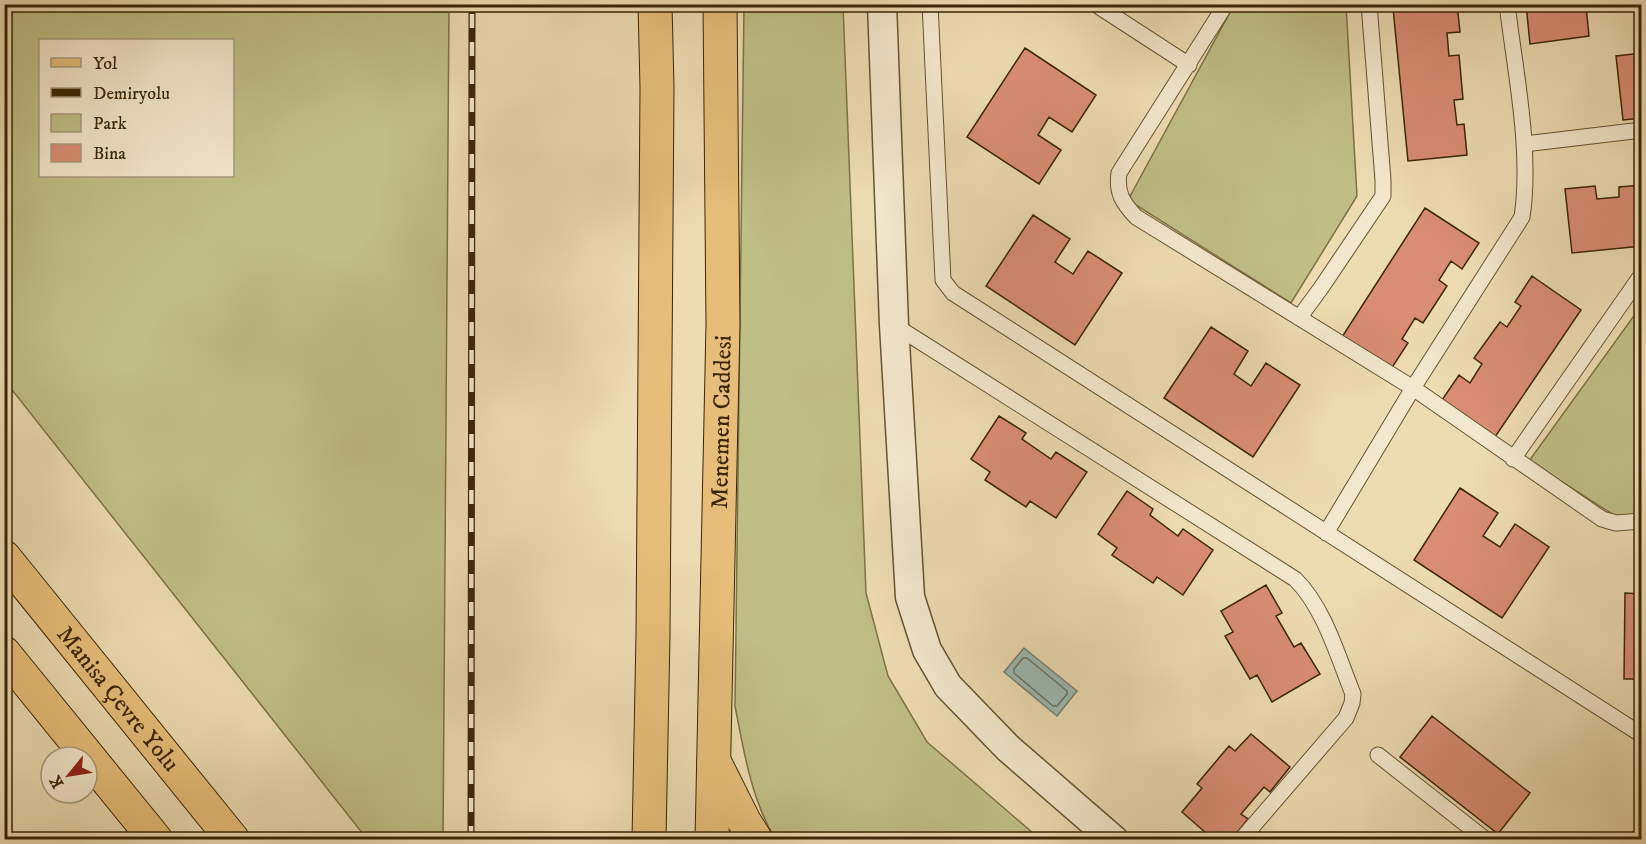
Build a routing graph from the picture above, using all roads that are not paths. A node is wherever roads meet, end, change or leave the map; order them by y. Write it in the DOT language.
graph roads {
  1 [pos="655,4"];
  2 [pos="720,4"];
  3 [pos="882,4"];
  4 [pos="930,4"];
  5 [pos="1095,4"];
  6 [pos="1226,4"];
  7 [pos="1369,4"];
  8 [pos="1507,4"];
  9 [pos="1189,65"];
  10 [pos="1641,130"];
  11 [pos="1524,144"];
  12 [pos="1641,274"];
  13 [pos="1299,318"];
  14 [pos="894,325"];
  15 [pos="1413,388"];
  16 [pos="1513,459"];
  17 [pos="1641,521"];
  18 [pos="1326,533"];
  19 [pos="4,557"];
  20 [pos="4,654"];
  21 [pos="1641,735"];
  22 [pos="1378,755"];
  23 [pos="714,760"];
  24 [pos="156,840"];
  25 [pos="233,840"];
  26 [pos="649,840"];
  27 [pos="712,840"];
  28 [pos="756,840"];
  29 [pos="1114,840"];
  30 [pos="1241,840"];
  31 [pos="1486,840"];
  1 -- 26 [label="main road"];
  2 -- 23 [label="main road, Menemen Caddesi"];
  3 -- 14 [label="street"];
  4 -- 18 [label="lane"];
  5 -- 9 [label="lane"];
  6 -- 9 [label="lane"];
  7 -- 13 [label="lane"];
  8 -- 11 [label="lane"];
  9 -- 13 [label="lane"];
  10 -- 11 [label="lane"];
  11 -- 15 [label="lane"];
  12 -- 16 [label="lane"];
  13 -- 15 [label="lane"];
  14 -- 29 [label="street"];
  14 -- 30 [label="lane"];
  15 -- 16 [label="lane"];
  15 -- 18 [label="lane"];
  16 -- 17 [label="lane"];
  18 -- 21 [label="lane"];
  19 -- 25 [label="main road, Manisa Çevre Yolu"];
  20 -- 24 [label="main road"];
  22 -- 31 [label="lane"];
  23 -- 27 [label="main road, Menemen Caddesi"];
  23 -- 28 [label="main road"];
}
